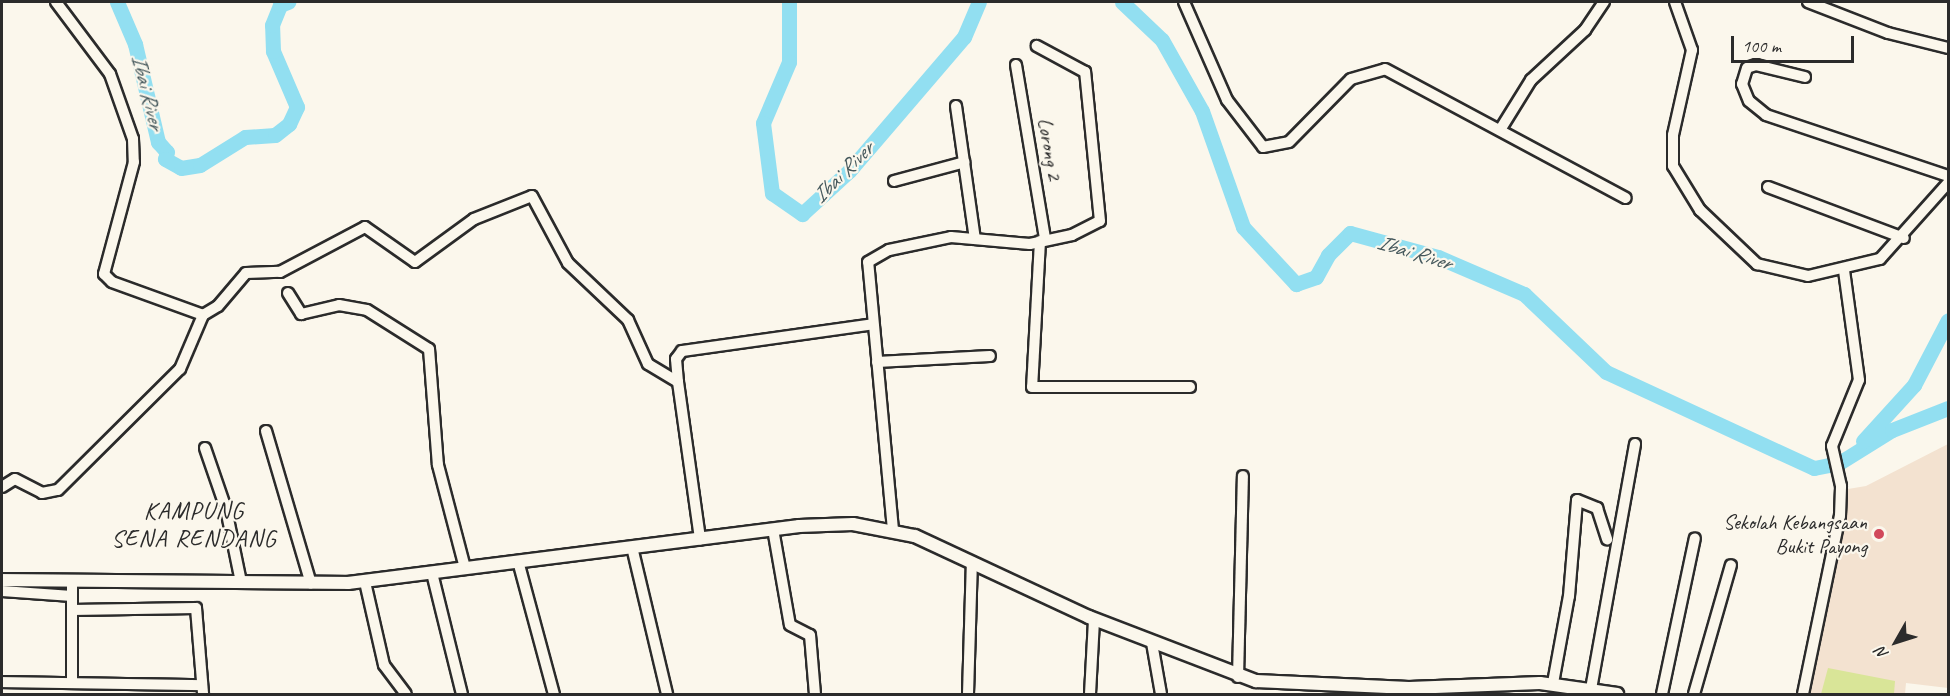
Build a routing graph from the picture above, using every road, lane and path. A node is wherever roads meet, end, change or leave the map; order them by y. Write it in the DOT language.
graph roads {
  1 [pos="56,2"];
  2 [pos="1184,2"];
  3 [pos="1604,2"];
  4 [pos="1675,2"];
  5 [pos="1808,2"];
  6 [pos="1037,46"];
  7 [pos="1948,48"];
  8 [pos="1017,65"];
  9 [pos="1805,77"];
  10 [pos="956,106"];
  11 [pos="1500,130"];
  12 [pos="964,162"];
  13 [pos="1948,176"];
  14 [pos="894,181"];
  15 [pos="1948,183"];
  16 [pos="1768,187"];
  17 [pos="1626,198"];
  18 [pos="1904,238"];
  19 [pos="975,239"];
  20 [pos="1042,240"];
  21 [pos="1844,271"];
  22 [pos="288,293"];
  23 [pos="203,315"];
  24 [pos="873,324"];
  25 [pos="990,356"];
  26 [pos="877,362"];
  27 [pos="678,382"];
  28 [pos="1190,387"];
  29 [pos="266,432"];
  30 [pos="1635,444"];
  31 [pos="205,448"];
  32 [pos="1244,476"];
  33 [pos="2,487"];
  34 [pos="773,529"];
  35 [pos="893,530"];
  36 [pos="1695,538"];
  37 [pos="700,539"];
  38 [pos="1607,539"];
  39 [pos="632,547"];
  40 [pos="518,561"];
  41 [pos="972,562"];
  42 [pos="1731,565"];
  43 [pos="465,568"];
  44 [pos="432,573"];
  45 [pos="2,580"];
  46 [pos="72,582"];
  47 [pos="241,582"];
  48 [pos="365,582"];
  49 [pos="311,584"];
  50 [pos="2,591"];
  51 [pos="72,596"];
  52 [pos="72,610"];
  53 [pos="1094,619"];
  54 [pos="1152,643"];
  55 [pos="1238,677"];
  56 [pos="2,682"];
  57 [pos="1553,683"];
  58 [pos="72,684"];
  59 [pos="1591,689"];
  60 [pos="202,690"];
  61 [pos="406,694"];
  62 [pos="462,694"];
  63 [pos="554,694"];
  64 [pos="668,694"];
  65 [pos="815,694"];
  66 [pos="968,694"];
  67 [pos="1090,694"];
  68 [pos="1161,694"];
  69 [pos="1617,694"];
  70 [pos="1662,694"];
  71 [pos="1694,694"];
  72 [pos="1803,694"];
  1 -- 23 [label="street"];
  2 -- 11 [label="street"];
  3 -- 11 [label="street"];
  4 -- 21 [label="street"];
  5 -- 7 [label="street"];
  6 -- 20 [label="street"];
  8 -- 20 [label="street, Lorong 2"];
  9 -- 13 [label="street"];
  10 -- 12 [label="street"];
  11 -- 17 [label="street"];
  12 -- 14 [label="street"];
  12 -- 19 [label="street"];
  15 -- 18 [label="street"];
  16 -- 18 [label="street"];
  18 -- 21 [label="street"];
  19 -- 20 [label="street"];
  19 -- 24 [label="street"];
  20 -- 28 [label="street, Lorong 2"];
  21 -- 72 [label="street"];
  22 -- 43 [label="street"];
  23 -- 27 [label="street"];
  23 -- 33 [label="street"];
  24 -- 26 [label="street"];
  24 -- 27 [label="street"];
  25 -- 26 [label="street"];
  26 -- 35 [label="street"];
  27 -- 37 [label="street"];
  29 -- 49 [label="street"];
  30 -- 59 [label="street"];
  31 -- 47 [label="street"];
  32 -- 55 [label="street"];
  34 -- 35 [label="main road"];
  34 -- 37 [label="main road"];
  34 -- 65 [label="street"];
  35 -- 41 [label="main road"];
  36 -- 70 [label="street"];
  37 -- 39 [label="main road"];
  38 -- 57 [label="street"];
  39 -- 40 [label="main road"];
  39 -- 64 [label="street"];
  40 -- 43 [label="main road"];
  40 -- 63 [label="street"];
  41 -- 53 [label="main road"];
  41 -- 66 [label="street"];
  42 -- 71 [label="street"];
  43 -- 44 [label="main road"];
  44 -- 48 [label="main road"];
  44 -- 62 [label="street"];
  45 -- 46 [label="main road"];
  46 -- 47 [label="main road"];
  46 -- 51 [label="street"];
  47 -- 49 [label="main road"];
  48 -- 49 [label="main road"];
  48 -- 61 [label="street"];
  50 -- 51 [label="street"];
  51 -- 52 [label="street"];
  52 -- 58 [label="street"];
  52 -- 60 [label="street"];
  53 -- 54 [label="main road"];
  53 -- 67 [label="street"];
  54 -- 55 [label="main road"];
  54 -- 68 [label="street"];
  55 -- 57 [label="main road"];
  56 -- 58 [label="street"];
  57 -- 59 [label="main road"];
  58 -- 60 [label="street"];
  59 -- 69 [label="main road"];
}
